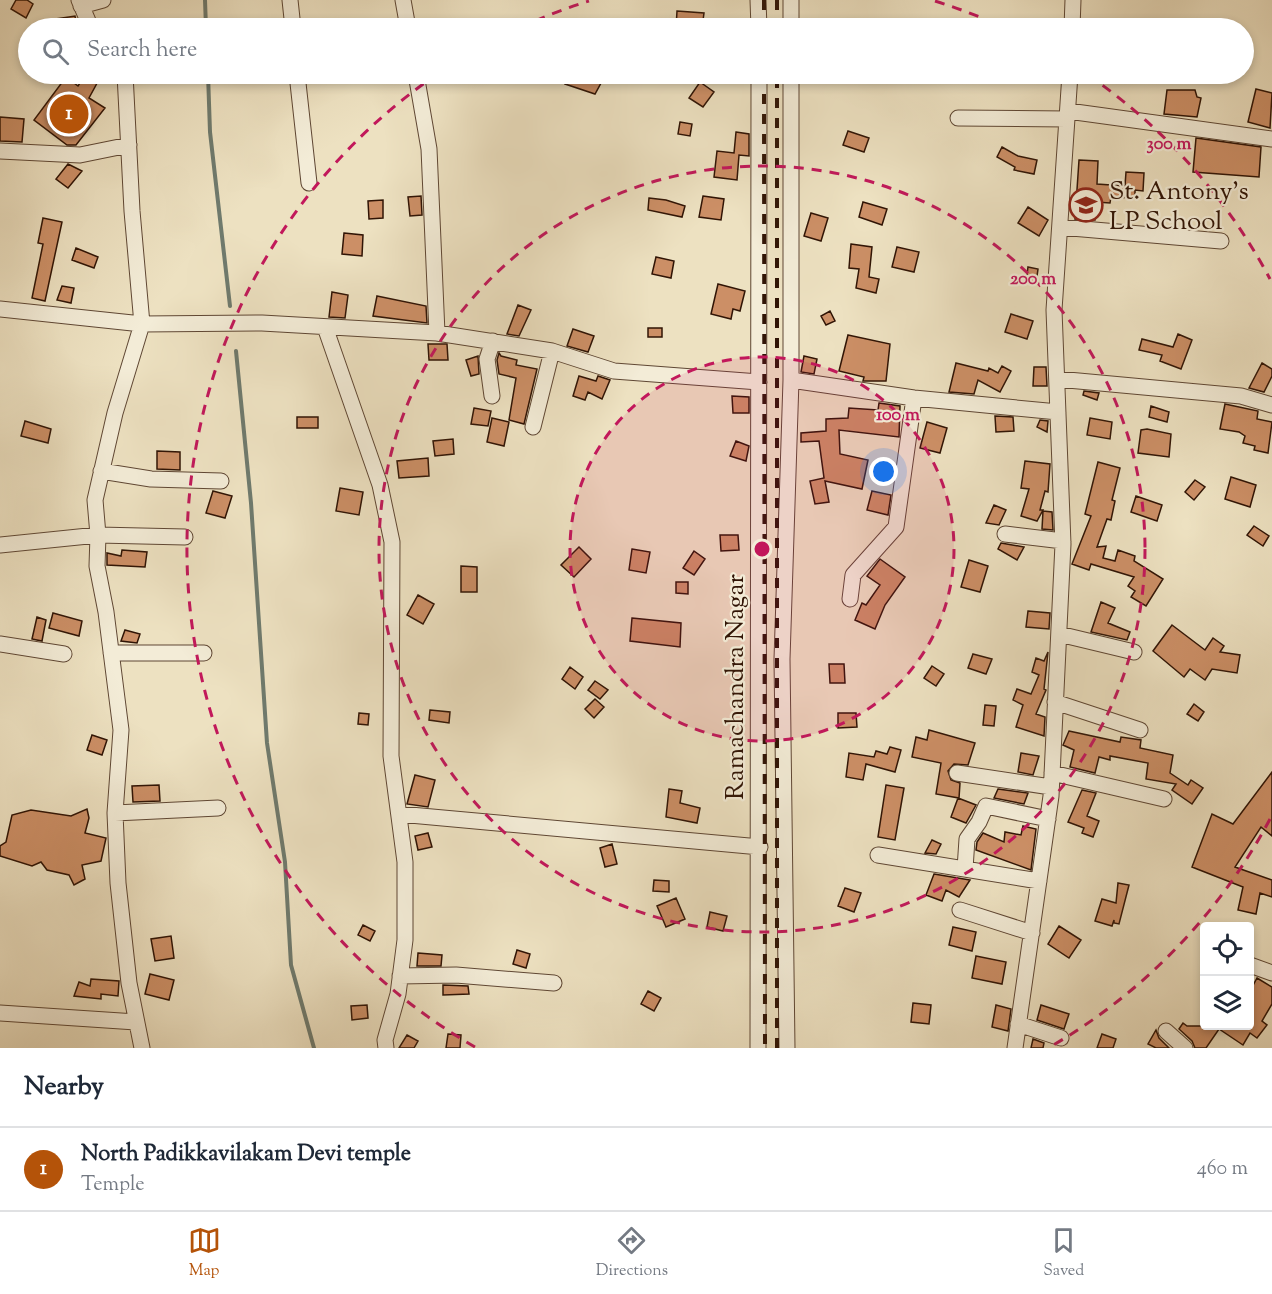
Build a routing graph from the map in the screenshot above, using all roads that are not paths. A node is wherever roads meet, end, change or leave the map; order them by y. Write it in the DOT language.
graph roads {
  1 [pos="103,0"];
  2 [pos="290,0"];
  3 [pos="403,0"];
  4 [pos="758,0"];
  5 [pos="791,0"];
  6 [pos="1073,0"];
  7 [pos="80,3"];
  8 [pos="87,18"];
  9 [pos="292,18"];
  10 [pos="406,18"];
  11 [pos="759,18"];
  12 [pos="791,18"];
  13 [pos="1072,18"];
  14 [pos="126,84"];
  15 [pos="298,84"];
  16 [pos="418,84"];
  17 [pos="759,84"];
  18 [pos="791,84"];
  19 [pos="1070,84"];
  20 [pos="1068,115"];
  21 [pos="958,118"];
  22 [pos="1272,139"];
  23 [pos="129,145"];
  24 [pos="0,151"];
  25 [pos="309,183"];
  26 [pos="1060,227"];
  27 [pos="1221,242"];
  28 [pos="0,309"];
  29 [pos="142,324"];
  30 [pos="325,327"];
  31 [pos="437,333"];
  32 [pos="493,341"];
  33 [pos="552,351"];
  34 [pos="1057,379"];
  35 [pos="791,380"];
  36 [pos="759,382"];
  37 [pos="492,396"];
  38 [pos="914,398"];
  39 [pos="1272,402"];
  40 [pos="1058,412"];
  41 [pos="533,427"];
  42 [pos="101,471"];
  43 [pos="221,481"];
  44 [pos="98,534"];
  45 [pos="1005,534"];
  46 [pos="185,537"];
  47 [pos="1063,541"];
  48 [pos="0,545"];
  49 [pos="850,599"];
  50 [pos="1059,634"];
  51 [pos="0,644"];
  52 [pos="1134,652"];
  53 [pos="111,653"];
  54 [pos="204,653"];
  55 [pos="64,654"];
  56 [pos="1055,702"];
  57 [pos="1140,730"];
  58 [pos="957,772"];
  59 [pos="1052,780"];
  60 [pos="1164,799"];
  61 [pos="218,808"];
  62 [pos="115,813"];
  63 [pos="399,814"];
  64 [pos="1048,819"];
  65 [pos="760,847"];
  66 [pos="878,855"];
  67 [pos="965,869"];
  68 [pos="1039,881"];
  69 [pos="960,910"];
  70 [pos="1032,933"];
  71 [pos="1254,966"];
  72 [pos="1272,973"];
  73 [pos="400,976"];
  74 [pos="554,984"];
  75 [pos="0,1013"];
  76 [pos="136,1022"];
  77 [pos="1018,1024"];
  78 [pos="1166,1031"];
  79 [pos="1061,1038"];
  80 [pos="142,1048"];
  81 [pos="386,1048"];
  82 [pos="758,1048"];
  83 [pos="787,1048"];
  84 [pos="1015,1048"];
  85 [pos="1185,1048"];
  1 -- 7 [label="street"];
  2 -- 9 [label="street"];
  3 -- 10 [label="street"];
  4 -- 11 [label="street"];
  5 -- 12 [label="street"];
  6 -- 13 [label="street"];
  7 -- 8 [label="street"];
  14 -- 23 [label="street"];
  15 -- 25 [label="street"];
  16 -- 31 [label="street"];
  17 -- 36 [label="street, Ramachandra Nagar"];
  18 -- 35 [label="street"];
  19 -- 20 [label="street"];
  20 -- 21 [label="street"];
  20 -- 22 [label="street"];
  20 -- 26 [label="street"];
  23 -- 24 [label="street"];
  23 -- 29 [label="street"];
  26 -- 27 [label="street"];
  26 -- 34 [label="street"];
  28 -- 29 [label="street"];
  29 -- 30 [label="street"];
  29 -- 42 [label="street"];
  30 -- 31 [label="street"];
  30 -- 63 [label="street"];
  31 -- 32 [label="street"];
  32 -- 33 [label="street"];
  32 -- 37 [label="street"];
  33 -- 36 [label="street"];
  33 -- 41 [label="street"];
  34 -- 39 [label="street"];
  34 -- 40 [label="street"];
  35 -- 38 [label="street"];
  35 -- 83 [label="street"];
  36 -- 65 [label="street, Ramachandra Nagar"];
  38 -- 40 [label="street"];
  38 -- 49 [label="street"];
  40 -- 47 [label="street"];
  42 -- 43 [label="street"];
  42 -- 44 [label="street"];
  44 -- 46 [label="street"];
  44 -- 48 [label="street"];
  44 -- 53 [label="street"];
  45 -- 47 [label="street"];
  47 -- 50 [label="street"];
  50 -- 52 [label="street"];
  50 -- 56 [label="street"];
  51 -- 55 [label="street"];
  53 -- 54 [label="street"];
  53 -- 62 [label="street"];
  56 -- 57 [label="street"];
  56 -- 59 [label="street"];
  58 -- 59 [label="street"];
  59 -- 60 [label="street"];
  59 -- 64 [label="street"];
  61 -- 62 [label="street"];
  62 -- 76 [label="street"];
  63 -- 65 [label="street"];
  63 -- 73 [label="street"];
  64 -- 67 [label="street"];
  64 -- 68 [label="street"];
  65 -- 82 [label="street, Ramachandra Nagar"];
  66 -- 67 [label="street"];
  67 -- 68 [label="street"];
  68 -- 70 [label="street"];
  69 -- 70 [label="street"];
  70 -- 77 [label="street"];
  71 -- 72 [label="street"];
  73 -- 74 [label="street"];
  73 -- 81 [label="street"];
  75 -- 76 [label="street"];
  76 -- 80 [label="street"];
  77 -- 79 [label="street"];
  77 -- 84 [label="street"];
  78 -- 85 [label="street"];
}
